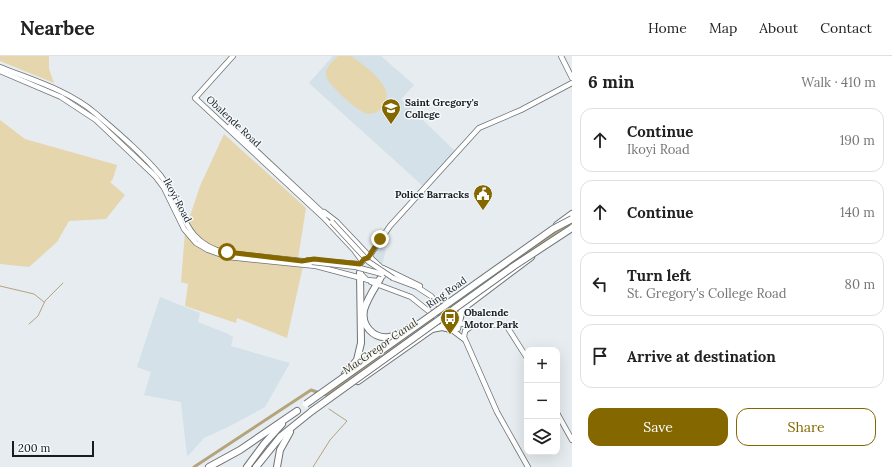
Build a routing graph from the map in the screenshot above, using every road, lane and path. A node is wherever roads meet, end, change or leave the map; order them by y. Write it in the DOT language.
graph roads {
  1 [pos="233,56"];
  2 [pos="562,56"];
  3 [pos="0,66"];
  4 [pos="0,71"];
  5 [pos="572,72"];
  6 [pos="572,78"];
  7 [pos="572,83"];
  8 [pos="197,96"];
  9 [pos="319,209"];
  10 [pos="572,214"];
  11 [pos="572,218"];
  12 [pos="572,228"];
  13 [pos="553,229"];
  14 [pos="536,252"];
  15 [pos="369,257"];
  16 [pos="302,261"];
  17 [pos="361,263"];
  18 [pos="383,268"];
  19 [pos="361,277"];
  20 [pos="393,278"];
  21 [pos="376,282"];
  22 [pos="431,296"];
  23 [pos="459,323"];
  24 [pos="418,324"];
  25 [pos="473,326"];
  26 [pos="452,330"];
  27 [pos="464,340"];
  28 [pos="524,353"];
  29 [pos="333,384"];
  30 [pos="339,391"];
  31 [pos="297,411"];
  32 [pos="560,418"];
  33 [pos="300,420"];
  34 [pos="572,440"];
  35 [pos="209,467"];
  36 [pos="247,467"];
  37 [pos="256,467"];
  38 [pos="277,467"];
  39 [pos="528,467"];
  1 -- 8 [label="main road"];
  2 -- 5 [label="main road"];
  2 -- 6 [label="main road"];
  3 -- 16 [label="main road, Ikoyi Road"];
  4 -- 19 [label="main road, Ikoyi Road"];
  7 -- 15 [label="main road"];
  8 -- 9 [label="main road, Obalende Road"];
  8 -- 17 [label="main road, Obalende Road"];
  9 -- 15 [label="main road, Obalende Road"];
  9 -- 20 [label="main road, Obalende Road, bridge"];
  10 -- 13 [label="highway, bridge"];
  11 -- 13 [label="highway, Ring Road, bridge"];
  12 -- 14 [label="highway, Ring Road, bridge"];
  13 -- 24 [label="highway, Ring Road, bridge"];
  14 -- 23 [label="highway, bridge"];
  14 -- 30 [label="highway, Ring Road, bridge"];
  15 -- 17 [label="main road"];
  15 -- 18 [label="main road, Obalende Road"];
  16 -- 17 [label="main road"];
  16 -- 20 [label="main road, Ikoyi Road, bridge"];
  17 -- 19 [label="main road"];
  18 -- 21 [label="main road"];
  18 -- 22 [label="main road"];
  19 -- 21 [label="main road"];
  19 -- 29 [label="highway, bridge"];
  20 -- 22 [label="main road, Obalende Road"];
  21 -- 24 [label="highway, bridge"];
  21 -- 26 [label="main road, bridge"];
  22 -- 23 [label="main road, Obalende Road, bridge"];
  23 -- 25 [label="main road, Obalende Road"];
  23 -- 26 [label="main road"];
  24 -- 29 [label="highway, Ring Road, bridge"];
  25 -- 27 [label="main road"];
  25 -- 28 [label="main road, Obalende Road"];
  26 -- 27 [label="main road"];
  26 -- 30 [label="highway, bridge"];
  27 -- 39 [label="main road"];
  29 -- 31 [label="highway, Ring Road, bridge"];
  30 -- 33 [label="highway, Ring Road, bridge"];
  31 -- 35 [label="highway"];
  31 -- 36 [label="highway, Ring Road"];
  32 -- 34 [label="main road"];
  33 -- 37 [label="highway, Ring Road"];
  33 -- 38 [label="highway"];
}
